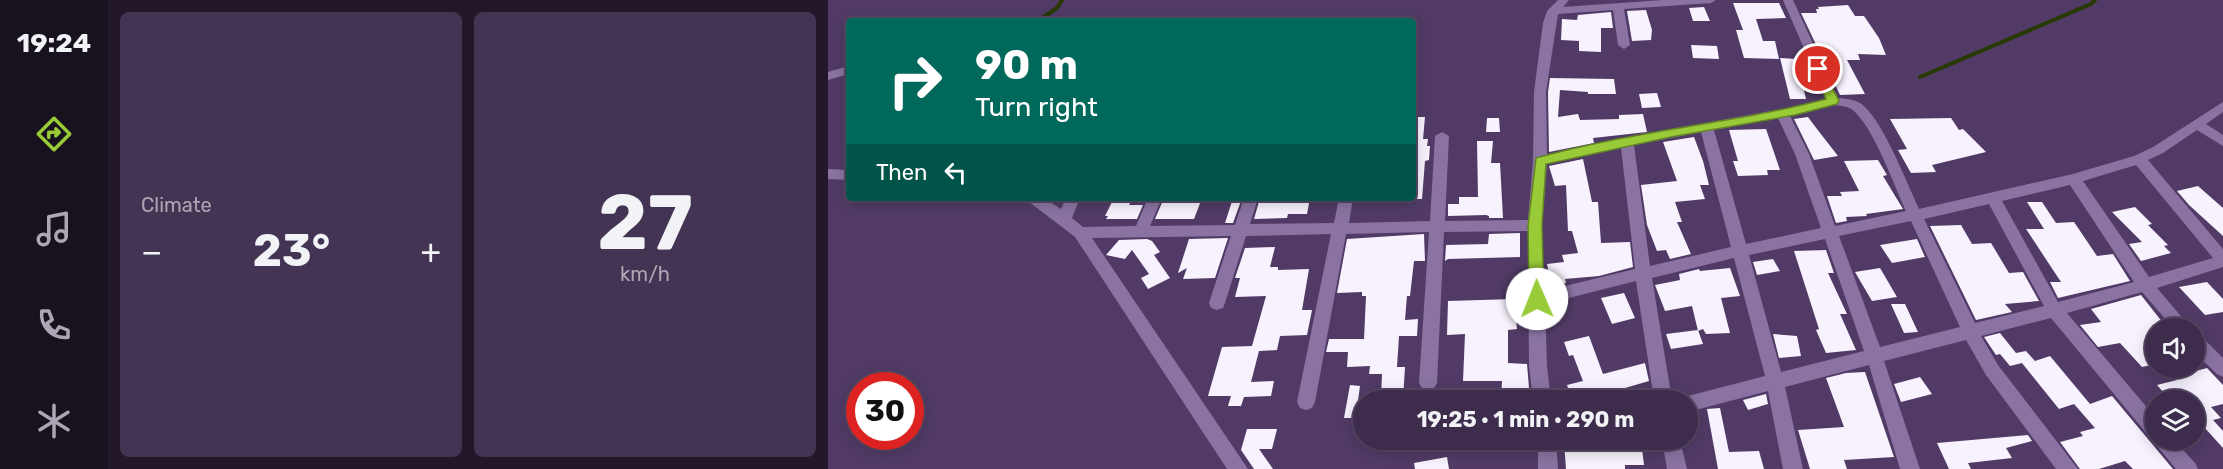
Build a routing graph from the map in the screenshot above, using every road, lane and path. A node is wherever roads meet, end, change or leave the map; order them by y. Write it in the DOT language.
graph roads {
  1 [pos="1564,0"];
  2 [pos="1711,0"];
  3 [pos="1788,0"];
  4 [pos="1618,8"];
  5 [pos="1553,11"];
  6 [pos="1624,45"];
  7 [pos="846,71"];
  8 [pos="828,76"];
  9 [pos="1833,101"];
  10 [pos="2223,106"];
  11 [pos="1782,114"];
  12 [pos="2197,124"];
  13 [pos="1707,129"];
  14 [pos="1442,136"];
  15 [pos="2223,141"];
  16 [pos="1627,142"];
  17 [pos="2139,159"];
  18 [pos="1540,161"];
  19 [pos="2074,179"];
  20 [pos="1994,198"];
  21 [pos="1036,201"];
  22 [pos="1072,201"];
  23 [pos="1154,201"];
  24 [pos="1250,201"];
  25 [pos="1345,201"];
  26 [pos="1915,214"];
  27 [pos="1064,219"];
  28 [pos="1535,225"];
  29 [pos="1437,226"];
  30 [pos="1340,229"];
  31 [pos="1141,231"];
  32 [pos="1240,232"];
  33 [pos="1828,232"];
  34 [pos="1080,233"];
  35 [pos="1738,250"];
  36 [pos="2223,261"];
  37 [pos="1643,273"];
  38 [pos="2143,284"];
  39 [pos="1537,299"];
  40 [pos="1217,303"];
  41 [pos="2054,309"];
  42 [pos="2174,318"];
  43 [pos="1970,332"];
  44 [pos="2205,351"];
  45 [pos="1874,355"];
  46 [pos="2223,369"];
  47 [pos="1775,381"];
  48 [pos="1428,383"];
  49 [pos="1541,390"];
  50 [pos="1662,390"];
  51 [pos="1698,401"];
  52 [pos="1306,402"];
  53 [pos="2145,419"];
  54 [pos="1549,450"];
  55 [pos="1673,450"];
  56 [pos="2171,450"];
  57 [pos="1238,469"];
  58 [pos="1548,469"];
  59 [pos="1677,469"];
  60 [pos="1793,469"];
  61 [pos="1910,469"];
  62 [pos="2068,469"];
  63 [pos="2188,469"];
  1 -- 5 [label="street"];
  2 -- 4 [label="street"];
  3 -- 9 [label="street"];
  4 -- 5 [label="street"];
  4 -- 6 [label="street"];
  5 -- 18 [label="street"];
  7 -- 8 [label="street"];
  9 -- 11 [label="street"];
  9 -- 26 [label="street"];
  10 -- 12 [label="street"];
  11 -- 13 [label="street"];
  11 -- 33 [label="street"];
  12 -- 15 [label="street"];
  12 -- 17 [label="street"];
  13 -- 16 [label="street"];
  13 -- 35 [label="street"];
  14 -- 29 [label="street"];
  16 -- 18 [label="street"];
  16 -- 37 [label="street"];
  17 -- 19 [label="street"];
  17 -- 36 [label="street"];
  18 -- 28 [label="street"];
  19 -- 20 [label="street"];
  19 -- 38 [label="street"];
  20 -- 26 [label="street"];
  20 -- 41 [label="street"];
  21 -- 27 [label="street"];
  22 -- 27 [label="street"];
  23 -- 31 [label="street"];
  24 -- 32 [label="street"];
  25 -- 30 [label="street"];
  26 -- 33 [label="street"];
  26 -- 43 [label="street"];
  27 -- 34 [label="street"];
  28 -- 29 [label="street"];
  28 -- 39 [label="street"];
  29 -- 30 [label="street"];
  29 -- 48 [label="street"];
  30 -- 32 [label="street"];
  30 -- 52 [label="street"];
  31 -- 32 [label="street"];
  31 -- 34 [label="street"];
  32 -- 40 [label="street"];
  33 -- 35 [label="street"];
  33 -- 45 [label="street"];
  34 -- 57 [label="street"];
  35 -- 37 [label="street"];
  35 -- 47 [label="street"];
  36 -- 38 [label="street"];
  37 -- 39 [label="street"];
  37 -- 50 [label="street"];
  38 -- 41 [label="street"];
  38 -- 42 [label="street"];
  39 -- 49 [label="street"];
  41 -- 43 [label="street"];
  41 -- 53 [label="street"];
  43 -- 45 [label="street"];
  43 -- 62 [label="street"];
  44 -- 46 [label="street"];
  45 -- 47 [label="street"];
  45 -- 61 [label="street"];
  47 -- 51 [label="street"];
  47 -- 60 [label="street"];
  54 -- 58 [label="street"];
  55 -- 59 [label="street"];
  56 -- 63 [label="street"];
}
